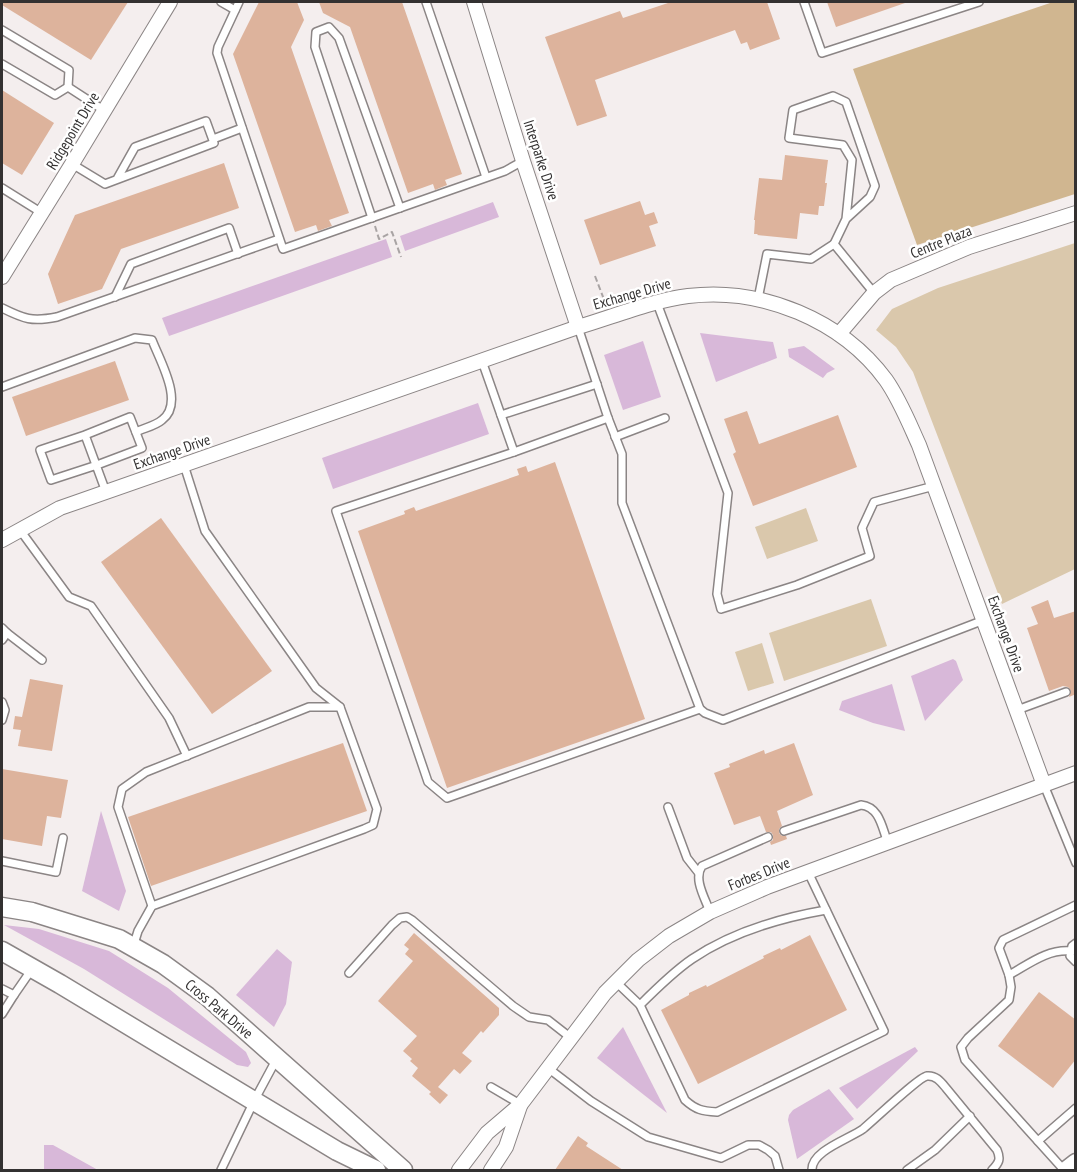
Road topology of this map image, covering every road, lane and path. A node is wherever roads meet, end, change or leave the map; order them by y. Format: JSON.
{"nodes":[{"id":1,"x":170,"y":2,"type":"edge"},
{"id":2,"x":221,"y":2,"type":"edge"},
{"id":3,"x":239,"y":2,"type":"edge"},
{"id":4,"x":426,"y":2,"type":"edge"},
{"id":5,"x":474,"y":2,"type":"edge"},
{"id":6,"x":804,"y":2,"type":"edge"},
{"id":7,"x":979,"y":2,"type":"edge"},
{"id":8,"x":235,"y":10,"type":"junction"},
{"id":9,"x":2,"y":30,"type":"edge"},
{"id":10,"x":2,"y":63,"type":"edge"},
{"id":11,"x":68,"y":87,"type":"junction"},
{"id":12,"x":105,"y":111,"type":"junction"},
{"id":13,"x":242,"y":128,"type":"junction"},
{"id":14,"x":213,"y":139,"type":"junction"},
{"id":15,"x":523,"y":161,"type":"junction"},
{"id":16,"x":72,"y":164,"type":"junction"},
{"id":17,"x":486,"y":177,"type":"junction"},
{"id":18,"x":117,"y":179,"type":"junction"},
{"id":19,"x":3,"y":191,"type":"edge"},
{"id":20,"x":400,"y":208,"type":"junction"},
{"id":21,"x":42,"y":213,"type":"junction"},
{"id":22,"x":1076,"y":213,"type":"edge"},
{"id":23,"x":372,"y":218,"type":"junction"},
{"id":24,"x":846,"y":219,"type":"junction"},
{"id":25,"x":279,"y":239,"type":"junction"},
{"id":26,"x":834,"y":244,"type":"junction"},
{"id":27,"x":238,"y":254,"type":"junction"},
{"id":28,"x":401,"y":257,"type":"dead end"},
{"id":29,"x":3,"y":272,"type":"edge"},
{"id":30,"x":595,"y":276,"type":"dead end"},
{"id":31,"x":874,"y":293,"type":"junction"},
{"id":32,"x":115,"y":297,"type":"junction"},
{"id":33,"x":758,"y":299,"type":"junction"},
{"id":34,"x":605,"y":302,"type":"dead end"},
{"id":35,"x":657,"y":303,"type":"junction"},
{"id":36,"x":2,"y":308,"type":"edge"},
{"id":37,"x":578,"y":327,"type":"junction"},
{"id":38,"x":839,"y":334,"type":"junction"},
{"id":39,"x":482,"y":361,"type":"junction"},
{"id":40,"x":597,"y":384,"type":"junction"},
{"id":41,"x":2,"y":387,"type":"edge"},
{"id":42,"x":501,"y":415,"type":"junction"},
{"id":43,"x":608,"y":418,"type":"junction"},
{"id":44,"x":665,"y":418,"type":"dead end"},
{"id":45,"x":136,"y":432,"type":"junction"},
{"id":46,"x":85,"y":435,"type":"junction"},
{"id":47,"x":615,"y":437,"type":"junction"},
{"id":48,"x":514,"y":452,"type":"junction"},
{"id":49,"x":97,"y":465,"type":"junction"},
{"id":50,"x":184,"y":465,"type":"junction"},
{"id":51,"x":934,"y":486,"type":"junction"},
{"id":52,"x":106,"y":492,"type":"junction"},
{"id":53,"x":20,"y":530,"type":"junction"},
{"id":54,"x":2,"y":540,"type":"edge"},
{"id":55,"x":984,"y":620,"type":"junction"},
{"id":56,"x":4,"y":631,"type":"edge"},
{"id":57,"x":2,"y":640,"type":"edge"},
{"id":58,"x":42,"y":660,"type":"dead end"},
{"id":59,"x":1066,"y":692,"type":"dead end"},
{"id":60,"x":2,"y":702,"type":"edge"},
{"id":61,"x":339,"y":707,"type":"junction"},
{"id":62,"x":700,"y":709,"type":"junction"},
{"id":63,"x":1017,"y":710,"type":"junction"},
{"id":64,"x":2,"y":720,"type":"edge"},
{"id":65,"x":187,"y":756,"type":"junction"},
{"id":66,"x":1076,"y":773,"type":"edge"},
{"id":67,"x":1044,"y":785,"type":"junction"},
{"id":68,"x":668,"y":807,"type":"dead end"},
{"id":69,"x":784,"y":831,"type":"dead end"},
{"id":70,"x":768,"y":837,"type":"dead end"},
{"id":71,"x":63,"y":838,"type":"dead end"},
{"id":72,"x":888,"y":843,"type":"junction"},
{"id":73,"x":2,"y":861,"type":"edge"},
{"id":74,"x":1076,"y":863,"type":"edge"},
{"id":75,"x":698,"y":872,"type":"junction"},
{"id":76,"x":808,"y":872,"type":"junction"},
{"id":77,"x":1076,"y":904,"type":"edge"},
{"id":78,"x":152,"y":906,"type":"junction"},
{"id":79,"x":2,"y":907,"type":"edge"},
{"id":80,"x":826,"y":910,"type":"junction"},
{"id":81,"x":710,"y":912,"type":"junction"},
{"id":82,"x":1076,"y":943,"type":"edge"},
{"id":83,"x":133,"y":947,"type":"junction"},
{"id":84,"x":2,"y":951,"type":"edge"},
{"id":85,"x":1071,"y":951,"type":"junction"},
{"id":86,"x":1076,"y":962,"type":"edge"},
{"id":87,"x":32,"y":969,"type":"junction"},
{"id":88,"x":350,"y":973,"type":"dead end"},
{"id":89,"x":1009,"y":975,"type":"junction"},
{"id":90,"x":616,"y":982,"type":"junction"},
{"id":91,"x":2,"y":989,"type":"edge"},
{"id":92,"x":14,"y":995,"type":"junction"},
{"id":93,"x":640,"y":1005,"type":"junction"},
{"id":94,"x":2,"y":1014,"type":"edge"},
{"id":95,"x":571,"y":1038,"type":"junction"},
{"id":96,"x":278,"y":1058,"type":"junction"},
{"id":97,"x":549,"y":1068,"type":"junction"},
{"id":98,"x":491,"y":1087,"type":"dead end"},
{"id":99,"x":254,"y":1101,"type":"junction"},
{"id":100,"x":521,"y":1104,"type":"junction"},
{"id":101,"x":1076,"y":1108,"type":"edge"},
{"id":102,"x":970,"y":1116,"type":"junction"},
{"id":103,"x":1038,"y":1141,"type":"junction"},
{"id":104,"x":337,"y":1151,"type":"junction"},
{"id":105,"x":1076,"y":1163,"type":"edge"},
{"id":106,"x":221,"y":1170,"type":"edge"},
{"id":107,"x":362,"y":1170,"type":"edge"},
{"id":108,"x":376,"y":1170,"type":"edge"},
{"id":109,"x":403,"y":1170,"type":"edge"},
{"id":110,"x":459,"y":1170,"type":"edge"},
{"id":111,"x":490,"y":1170,"type":"edge"},
{"id":112,"x":780,"y":1170,"type":"edge"},
{"id":113,"x":812,"y":1170,"type":"edge"},
{"id":114,"x":907,"y":1170,"type":"edge"},
{"id":115,"x":992,"y":1170,"type":"edge"},
{"id":116,"x":1065,"y":1170,"type":"edge"}],
"edges":[{"from":1,"to":12,"type":"street","name":"Ridgepoint Drive"},
{"from":2,"to":8,"type":"lane"},
{"from":3,"to":8,"type":"lane"},
{"from":4,"to":17,"type":"lane"},
{"from":5,"to":15,"type":"street","name":"Interparke Drive"},
{"from":6,"to":7,"type":"lane"},
{"from":8,"to":13,"type":"lane"},
{"from":9,"to":11,"type":"lane"},
{"from":10,"to":11,"type":"lane"},
{"from":11,"to":12,"type":"lane"},
{"from":12,"to":16,"type":"street","name":"Ridgepoint Drive"},
{"from":13,"to":14,"type":"lane"},
{"from":13,"to":25,"type":"lane"},
{"from":14,"to":18,"type":"lane"},
{"from":14,"to":18,"type":"lane"},
{"from":15,"to":17,"type":"lane"},
{"from":15,"to":37,"type":"street","name":"Interparke Drive"},
{"from":16,"to":18,"type":"lane"},
{"from":16,"to":21,"type":"street","name":"Ridgepoint Drive"},
{"from":17,"to":20,"type":"lane"},
{"from":19,"to":21,"type":"lane"},
{"from":20,"to":23,"type":"lane"},
{"from":20,"to":23,"type":"lane"},
{"from":21,"to":29,"type":"street","name":"Ridgepoint Drive"},
{"from":22,"to":31,"type":"street","name":"Centre Plaza"},
{"from":23,"to":25,"type":"lane"},
{"from":23,"to":28,"type":"path"},
{"from":24,"to":24,"type":"lane"},
{"from":24,"to":26,"type":"lane"},
{"from":25,"to":27,"type":"lane"},
{"from":26,"to":31,"type":"lane"},
{"from":26,"to":33,"type":"lane"},
{"from":27,"to":32,"type":"lane"},
{"from":27,"to":32,"type":"lane"},
{"from":30,"to":34,"type":"path"},
{"from":31,"to":38,"type":"street","name":"Centre Plaza"},
{"from":32,"to":36,"type":"lane"},
{"from":33,"to":35,"type":"street","name":"Exchange Drive"},
{"from":33,"to":38,"type":"street","name":"Exchange Drive"},
{"from":35,"to":37,"type":"street","name":"Exchange Drive"},
{"from":35,"to":51,"type":"lane"},
{"from":37,"to":39,"type":"street","name":"Exchange Drive"},
{"from":37,"to":40,"type":"lane"},
{"from":38,"to":51,"type":"street","name":"Exchange Drive"},
{"from":39,"to":42,"type":"lane"},
{"from":39,"to":50,"type":"street","name":"Exchange Drive"},
{"from":40,"to":42,"type":"lane"},
{"from":40,"to":43,"type":"lane"},
{"from":41,"to":45,"type":"lane"},
{"from":42,"to":48,"type":"lane"},
{"from":43,"to":47,"type":"lane"},
{"from":43,"to":48,"type":"lane"},
{"from":44,"to":47,"type":"lane"},
{"from":45,"to":46,"type":"lane"},
{"from":45,"to":49,"type":"lane"},
{"from":46,"to":49,"type":"lane"},
{"from":46,"to":49,"type":"lane"},
{"from":47,"to":62,"type":"lane"},
{"from":48,"to":62,"type":"lane"},
{"from":49,"to":52,"type":"lane"},
{"from":50,"to":52,"type":"street","name":"Exchange Drive"},
{"from":50,"to":61,"type":"lane"},
{"from":51,"to":55,"type":"street","name":"Exchange Drive"},
{"from":52,"to":53,"type":"street","name":"Exchange Drive"},
{"from":53,"to":54,"type":"street","name":"Exchange Drive"},
{"from":53,"to":65,"type":"lane"},
{"from":55,"to":62,"type":"lane"},
{"from":55,"to":63,"type":"street","name":"Exchange Drive"},
{"from":56,"to":57,"type":"lane"},
{"from":56,"to":58,"type":"lane"},
{"from":59,"to":63,"type":"lane"},
{"from":60,"to":64,"type":"lane"},
{"from":61,"to":65,"type":"lane"},
{"from":61,"to":78,"type":"lane"},
{"from":63,"to":67,"type":"street","name":"Exchange Drive"},
{"from":65,"to":78,"type":"lane"},
{"from":66,"to":67,"type":"street","name":"Forbes Drive"},
{"from":67,"to":72,"type":"street","name":"Forbes Drive"},
{"from":67,"to":74,"type":"lane"},
{"from":68,"to":75,"type":"lane"},
{"from":69,"to":72,"type":"lane"},
{"from":70,"to":75,"type":"lane"},
{"from":71,"to":73,"type":"lane"},
{"from":72,"to":76,"type":"street","name":"Forbes Drive"},
{"from":75,"to":81,"type":"lane"},
{"from":76,"to":80,"type":"lane"},
{"from":76,"to":81,"type":"street","name":"Forbes Drive"},
{"from":77,"to":89,"type":"lane"},
{"from":78,"to":83,"type":"lane"},
{"from":79,"to":83,"type":"street","name":"Cross Park Drive"},
{"from":80,"to":93,"type":"lane"},
{"from":80,"to":93,"type":"lane"},
{"from":81,"to":90,"type":"street","name":"Forbes Drive"},
{"from":82,"to":85,"type":"lane"},
{"from":83,"to":96,"type":"street","name":"Cross Park Drive"},
{"from":84,"to":87,"type":"street"},
{"from":85,"to":86,"type":"lane"},
{"from":85,"to":89,"type":"lane"},
{"from":87,"to":92,"type":"lane"},
{"from":87,"to":99,"type":"street"},
{"from":88,"to":95,"type":"lane"},
{"from":89,"to":103,"type":"lane"},
{"from":90,"to":93,"type":"lane"},
{"from":90,"to":95,"type":"street","name":"Forbes Drive"},
{"from":91,"to":92,"type":"lane"},
{"from":92,"to":94,"type":"lane"},
{"from":95,"to":97,"type":"street","name":"Forbes Drive"},
{"from":96,"to":99,"type":"lane"},
{"from":96,"to":109,"type":"street","name":"Cross Park Drive"},
{"from":97,"to":100,"type":"street","name":"Forbes Drive"},
{"from":97,"to":112,"type":"lane"},
{"from":98,"to":100,"type":"lane"},
{"from":99,"to":104,"type":"street"},
{"from":99,"to":106,"type":"lane"},
{"from":100,"to":110,"type":"street","name":"Forbes Drive"},
{"from":100,"to":111,"type":"street","name":"Forbes Drive"},
{"from":101,"to":103,"type":"lane"},
{"from":102,"to":113,"type":"lane"},
{"from":102,"to":114,"type":"lane"},
{"from":102,"to":115,"type":"lane"},
{"from":103,"to":116,"type":"lane"},
{"from":104,"to":107,"type":"lane"},
{"from":104,"to":108,"type":"street"},
{"from":105,"to":116,"type":"street"}]}
